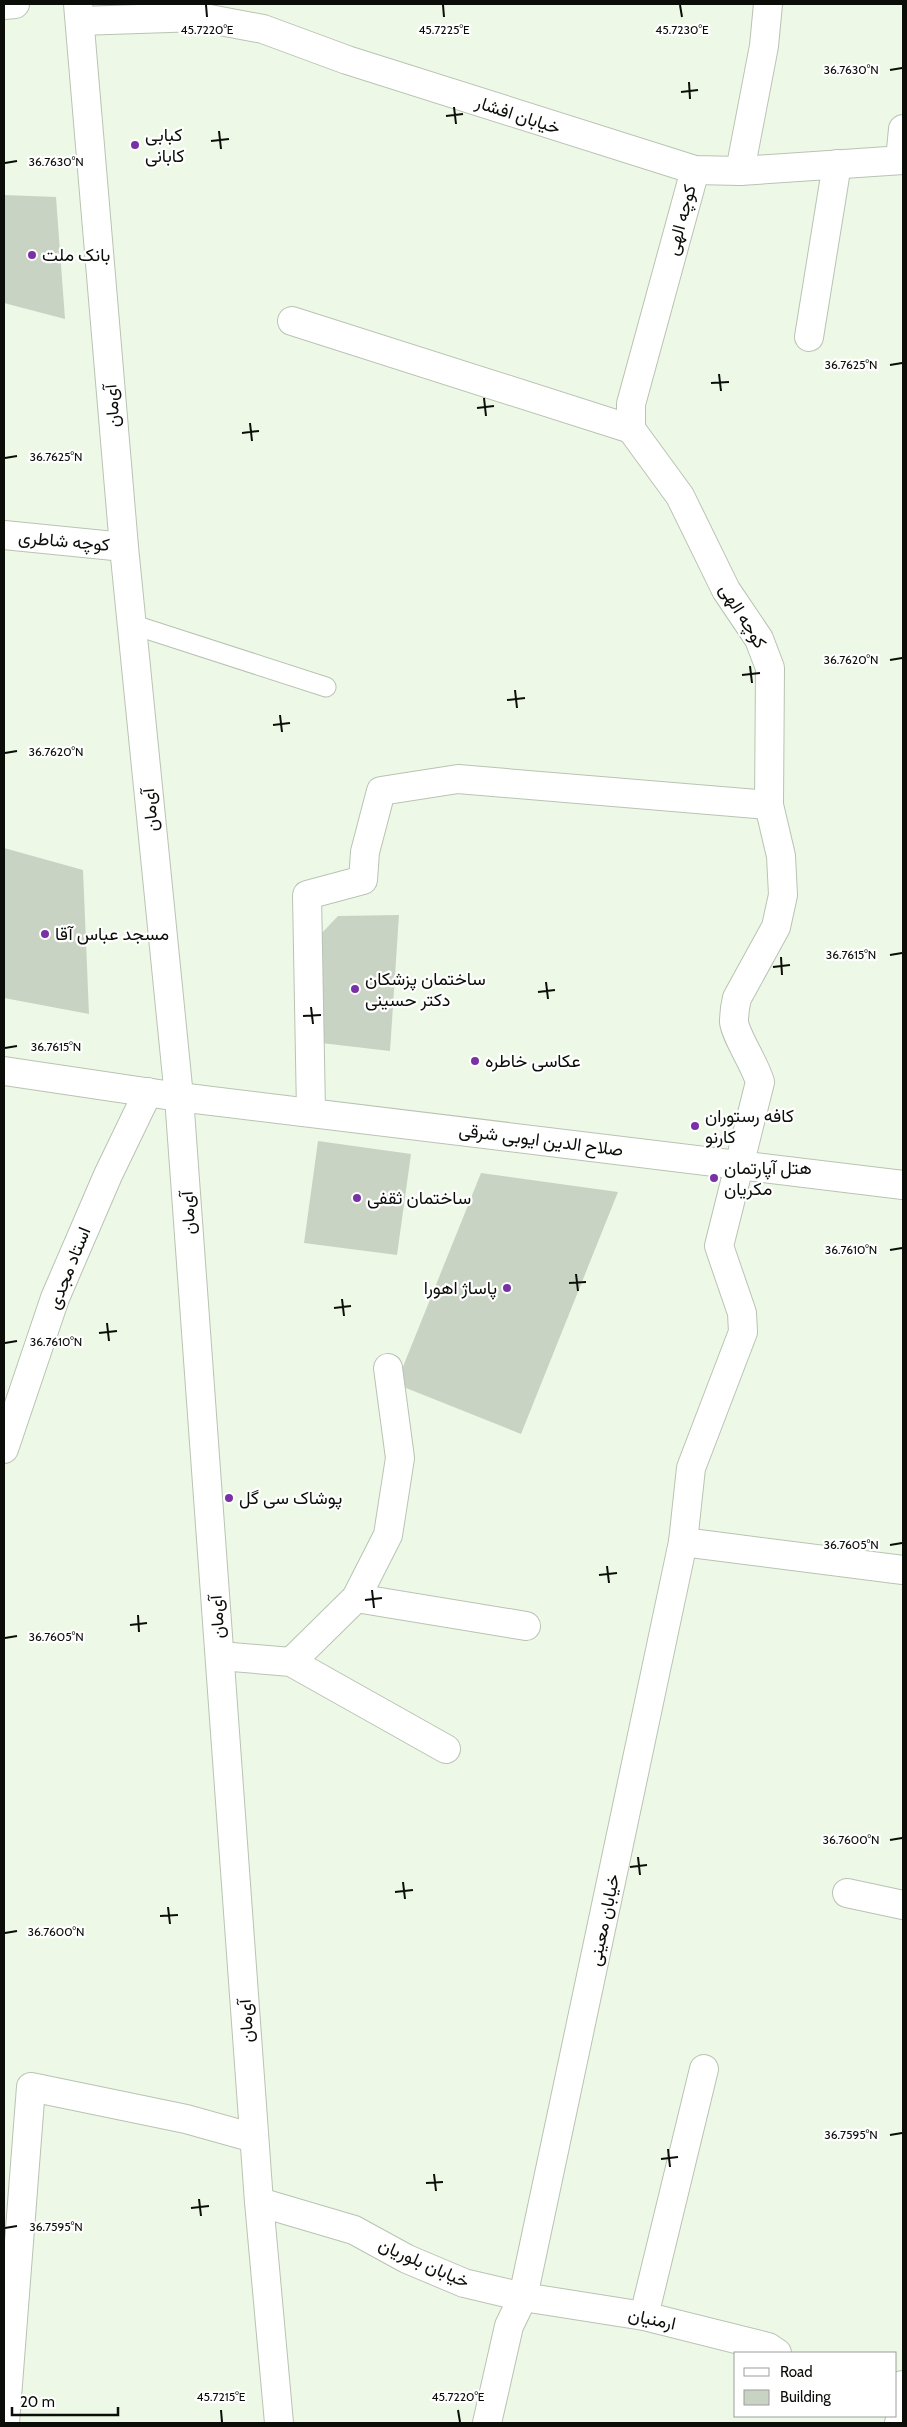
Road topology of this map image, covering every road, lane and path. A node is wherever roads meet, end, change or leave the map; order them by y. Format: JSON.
{"nodes":[{"id":1,"x":15,"y":4,"type":"edge"},
{"id":2,"x":768,"y":4,"type":"edge"},
{"id":3,"x":4,"y":5,"type":"edge"},
{"id":4,"x":79,"y":12,"type":"edge"},
{"id":5,"x":903,"y":129,"type":"edge"},
{"id":6,"x":902,"y":160,"type":"edge"},
{"id":7,"x":837,"y":164,"type":"junction"},
{"id":8,"x":694,"y":170,"type":"junction"},
{"id":9,"x":740,"y":171,"type":"junction"},
{"id":10,"x":292,"y":321,"type":"dead end"},
{"id":11,"x":809,"y":336,"type":"dead end"},
{"id":12,"x":631,"y":429,"type":"junction"},
{"id":13,"x":4,"y":535,"type":"edge"},
{"id":14,"x":124,"y":547,"type":"junction"},
{"id":15,"x":131,"y":624,"type":"junction"},
{"id":16,"x":326,"y":686,"type":"dead end"},
{"id":17,"x":769,"y":805,"type":"junction"},
{"id":18,"x":4,"y":1072,"type":"edge"},
{"id":19,"x":148,"y":1092,"type":"junction"},
{"id":20,"x":179,"y":1097,"type":"junction"},
{"id":21,"x":311,"y":1112,"type":"junction"},
{"id":22,"x":739,"y":1164,"type":"junction"},
{"id":23,"x":900,"y":1184,"type":"edge"},
{"id":24,"x":388,"y":1368,"type":"dead end"},
{"id":25,"x":4,"y":1449,"type":"edge"},
{"id":26,"x":684,"y":1542,"type":"junction"},
{"id":27,"x":903,"y":1570,"type":"edge"},
{"id":28,"x":356,"y":1598,"type":"junction"},
{"id":29,"x":526,"y":1626,"type":"dead end"},
{"id":30,"x":220,"y":1656,"type":"junction"},
{"id":31,"x":291,"y":1662,"type":"junction"},
{"id":32,"x":446,"y":1749,"type":"dead end"},
{"id":33,"x":847,"y":1893,"type":"dead end"},
{"id":34,"x":903,"y":1905,"type":"edge"},
{"id":35,"x":704,"y":2069,"type":"dead end"},
{"id":36,"x":254,"y":2138,"type":"junction"},
{"id":37,"x":259,"y":2202,"type":"junction"},
{"id":38,"x":523,"y":2297,"type":"junction"},
{"id":39,"x":644,"y":2316,"type":"junction"},
{"id":40,"x":776,"y":2352,"type":"edge"},
{"id":41,"x":903,"y":2412,"type":"edge"},
{"id":42,"x":5,"y":2423,"type":"edge"},
{"id":43,"x":279,"y":2423,"type":"edge"},
{"id":44,"x":487,"y":2423,"type":"edge"},
{"id":45,"x":899,"y":2423,"type":"edge"}],
"edges":[{"from":1,"to":3,"type":"street"},
{"from":2,"to":9,"type":"street"},
{"from":4,"to":8,"type":"street","name":"خیابان افشار"},
{"from":4,"to":14,"type":"street","name":"آی‌مان"},
{"from":5,"to":6,"type":"street"},
{"from":6,"to":7,"type":"street","name":"خیابان افشار"},
{"from":7,"to":9,"type":"street","name":"خیابان افشار"},
{"from":7,"to":11,"type":"street"},
{"from":8,"to":9,"type":"street","name":"خیابان افشار"},
{"from":8,"to":12,"type":"street","name":"کوچه الهی"},
{"from":10,"to":12,"type":"street"},
{"from":12,"to":17,"type":"street","name":"کوچه الهی"},
{"from":13,"to":14,"type":"street","name":"کوچه شاطری"},
{"from":14,"to":15,"type":"street","name":"آی‌مان"},
{"from":15,"to":16,"type":"lane"},
{"from":15,"to":20,"type":"street","name":"آی‌مان"},
{"from":17,"to":21,"type":"street"},
{"from":17,"to":22,"type":"street","name":"کوچه الهی"},
{"from":18,"to":19,"type":"street","name":"صلاح الدین ایوبی شرقی"},
{"from":19,"to":20,"type":"street","name":"صلاح الدین ایوبی شرقی"},
{"from":19,"to":25,"type":"street","name":"استاد مجدی"},
{"from":20,"to":21,"type":"street","name":"صلاح الدین ایوبی شرقی"},
{"from":20,"to":30,"type":"street","name":"آی‌مان"},
{"from":21,"to":22,"type":"street","name":"صلاح الدین ایوبی شرقی"},
{"from":22,"to":23,"type":"street","name":"صلاح الدین ایوبی شرقی"},
{"from":22,"to":26,"type":"street","name":"خیابان معینی"},
{"from":24,"to":28,"type":"street"},
{"from":26,"to":27,"type":"street"},
{"from":26,"to":38,"type":"street","name":"خیابان معینی"},
{"from":28,"to":29,"type":"street"},
{"from":28,"to":31,"type":"street"},
{"from":30,"to":31,"type":"street"},
{"from":30,"to":36,"type":"street","name":"آی‌مان"},
{"from":31,"to":32,"type":"street"},
{"from":33,"to":34,"type":"street"},
{"from":35,"to":39,"type":"street"},
{"from":36,"to":37,"type":"street","name":"آی‌مان"},
{"from":36,"to":42,"type":"street"},
{"from":37,"to":38,"type":"street","name":"خیابان بلوریان"},
{"from":37,"to":43,"type":"street","name":"آی‌مان"},
{"from":38,"to":39,"type":"street","name":"ارمنیان"},
{"from":38,"to":44,"type":"street"},
{"from":39,"to":40,"type":"street","name":"ارمنیان"},
{"from":41,"to":45,"type":"street"}]}
